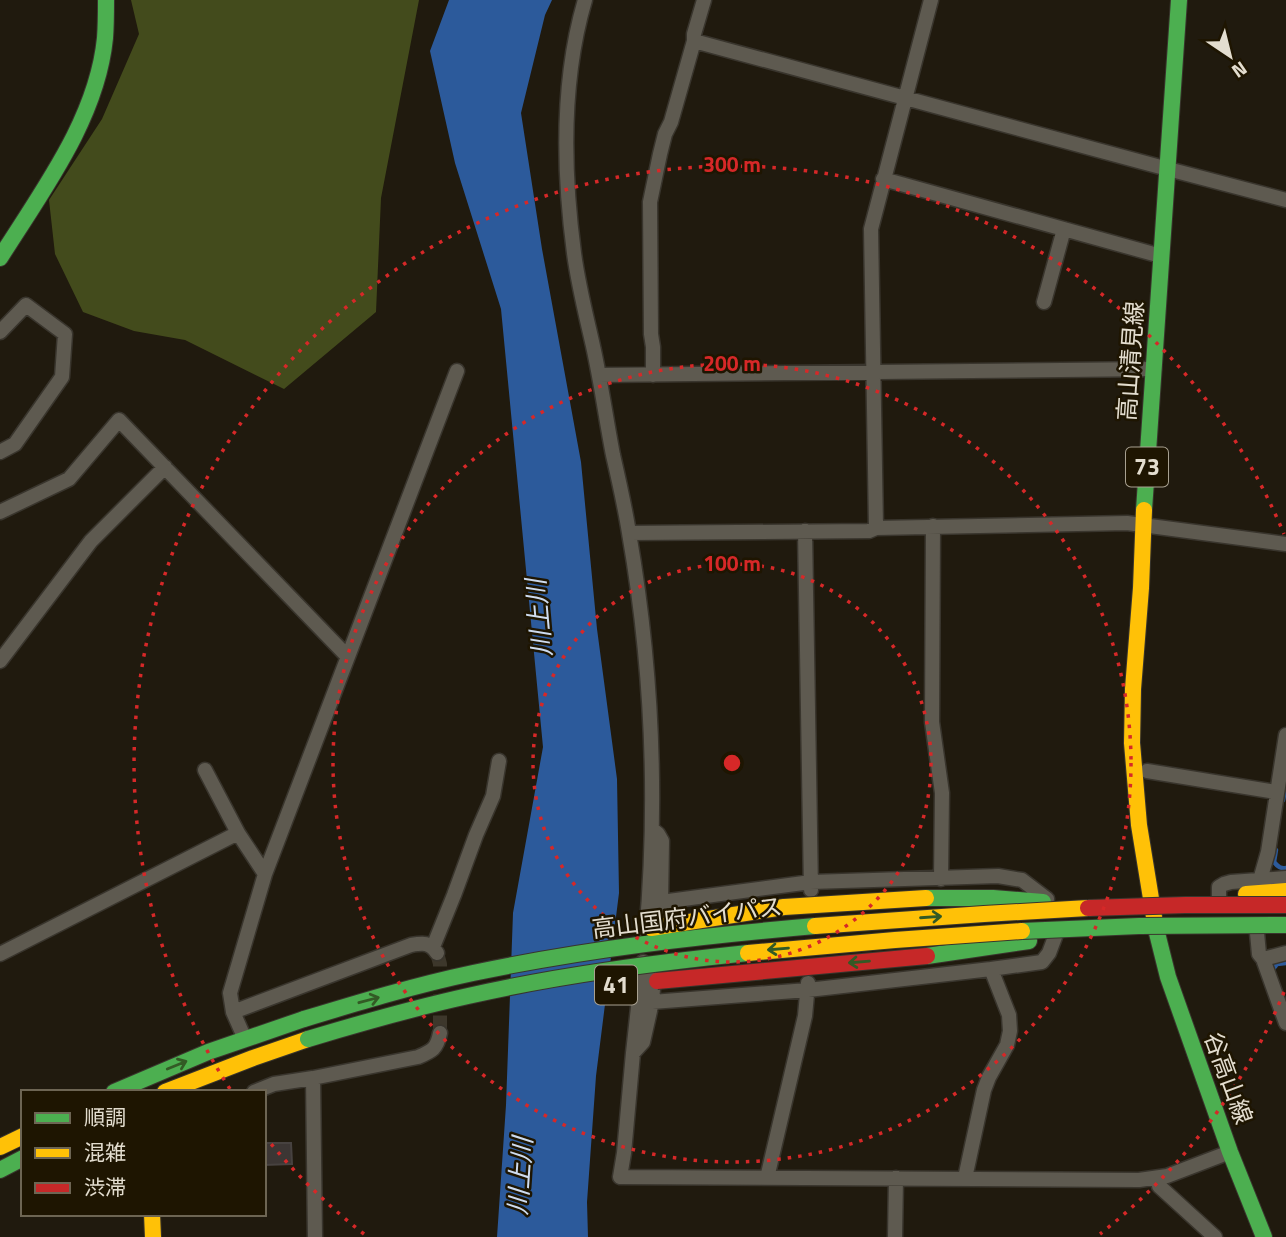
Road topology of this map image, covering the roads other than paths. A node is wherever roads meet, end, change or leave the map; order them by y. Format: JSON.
{"nodes":[{"id":1,"x":106,"y":0,"type":"edge"},
{"id":2,"x":585,"y":0,"type":"edge"},
{"id":3,"x":704,"y":0,"type":"edge"},
{"id":4,"x":930,"y":0,"type":"edge"},
{"id":5,"x":1179,"y":0,"type":"edge"},
{"id":6,"x":694,"y":41,"type":"junction"},
{"id":7,"x":904,"y":98,"type":"junction"},
{"id":8,"x":1168,"y":169,"type":"junction"},
{"id":9,"x":883,"y":179,"type":"junction"},
{"id":10,"x":1286,"y":200,"type":"edge"},
{"id":11,"x":1064,"y":229,"type":"junction"},
{"id":12,"x":1161,"y":256,"type":"junction"},
{"id":13,"x":0,"y":258,"type":"edge"},
{"id":14,"x":1044,"y":302,"type":"dead end"},
{"id":15,"x":0,"y":332,"type":"edge"},
{"id":16,"x":1154,"y":369,"type":"junction"},
{"id":17,"x":457,"y":371,"type":"dead end"},
{"id":18,"x":873,"y":373,"type":"junction"},
{"id":19,"x":653,"y":374,"type":"junction"},
{"id":20,"x":599,"y":375,"type":"junction"},
{"id":21,"x":0,"y":452,"type":"edge"},
{"id":22,"x":165,"y":467,"type":"junction"},
{"id":23,"x":0,"y":512,"type":"edge"},
{"id":24,"x":1143,"y":524,"type":"junction"},
{"id":25,"x":933,"y":526,"type":"junction"},
{"id":26,"x":876,"y":528,"type":"junction"},
{"id":27,"x":805,"y":531,"type":"junction"},
{"id":28,"x":629,"y":533,"type":"junction"},
{"id":29,"x":1286,"y":544,"type":"edge"},
{"id":30,"x":346,"y":656,"type":"junction"},
{"id":31,"x":0,"y":662,"type":"edge"},
{"id":32,"x":1286,"y":735,"type":"edge"},
{"id":33,"x":499,"y":761,"type":"dead end"},
{"id":34,"x":205,"y":770,"type":"dead end"},
{"id":35,"x":1147,"y":771,"type":"dead end"},
{"id":36,"x":1276,"y":792,"type":"junction"},
{"id":37,"x":652,"y":830,"type":"junction"},
{"id":38,"x":238,"y":833,"type":"junction"},
{"id":39,"x":265,"y":874,"type":"junction"},
{"id":40,"x":1286,"y":878,"type":"edge"},
{"id":41,"x":941,"y":879,"type":"junction"},
{"id":42,"x":1260,"y":880,"type":"junction"},
{"id":43,"x":811,"y":882,"type":"junction"},
{"id":44,"x":1286,"y":891,"type":"edge"},
{"id":45,"x":1219,"y":896,"type":"junction"},
{"id":46,"x":1151,"y":900,"type":"junction"},
{"id":47,"x":660,"y":902,"type":"junction"},
{"id":48,"x":1050,"y":902,"type":"junction"},
{"id":49,"x":1286,"y":905,"type":"edge"},
{"id":50,"x":1286,"y":925,"type":"edge"},
{"id":51,"x":1157,"y":933,"type":"junction"},
{"id":52,"x":1257,"y":933,"type":"junction"},
{"id":53,"x":1286,"y":935,"type":"edge"},
{"id":54,"x":1055,"y":937,"type":"junction"},
{"id":55,"x":1286,"y":953,"type":"edge"},
{"id":56,"x":0,"y":954,"type":"edge"},
{"id":57,"x":1263,"y":958,"type":"junction"},
{"id":58,"x":991,"y":969,"type":"junction"},
{"id":59,"x":473,"y":974,"type":"junction"},
{"id":60,"x":808,"y":990,"type":"junction"},
{"id":61,"x":652,"y":1002,"type":"junction"},
{"id":62,"x":233,"y":1012,"type":"junction"},
{"id":63,"x":1286,"y":1023,"type":"edge"},
{"id":64,"x":440,"y":1033,"type":"tunnel mouth"},
{"id":65,"x":245,"y":1038,"type":"junction"},
{"id":66,"x":308,"y":1039,"type":"junction"},
{"id":67,"x":633,"y":1053,"type":"junction"},
{"id":68,"x":313,"y":1078,"type":"junction"},
{"id":69,"x":119,"y":1090,"type":"edge"},
{"id":70,"x":170,"y":1090,"type":"edge"},
{"id":71,"x":259,"y":1090,"type":"edge"},
{"id":72,"x":21,"y":1137,"type":"edge"},
{"id":73,"x":0,"y":1147,"type":"edge"},
{"id":74,"x":1230,"y":1152,"type":"junction"},
{"id":75,"x":21,"y":1159,"type":"edge"},
{"id":76,"x":0,"y":1170,"type":"edge"},
{"id":77,"x":767,"y":1178,"type":"junction"},
{"id":78,"x":896,"y":1178,"type":"junction"},
{"id":79,"x":965,"y":1178,"type":"junction"},
{"id":80,"x":1160,"y":1186,"type":"dead end"},
{"id":81,"x":152,"y":1216,"type":"edge"},
{"id":82,"x":153,"y":1237,"type":"edge"},
{"id":83,"x":314,"y":1237,"type":"edge"},
{"id":84,"x":895,"y":1237,"type":"edge"},
{"id":85,"x":1216,"y":1237,"type":"edge"},
{"id":86,"x":1264,"y":1237,"type":"edge"}],
"edges":[{"from":1,"to":13,"type":"main road"},
{"from":2,"to":20,"type":"street"},
{"from":3,"to":6,"type":"street"},
{"from":4,"to":7,"type":"street"},
{"from":5,"to":8,"type":"main road","name":"高山清見線","number":"73"},
{"from":6,"to":7,"type":"street"},
{"from":6,"to":19,"type":"street"},
{"from":7,"to":8,"type":"street"},
{"from":7,"to":9,"type":"street"},
{"from":8,"to":10,"type":"street"},
{"from":8,"to":12,"type":"main road","name":"高山清見線","number":"73"},
{"from":9,"to":11,"type":"street"},
{"from":9,"to":18,"type":"street"},
{"from":11,"to":12,"type":"street"},
{"from":11,"to":14,"type":"street"},
{"from":12,"to":16,"type":"main road","name":"高山清見線","number":"73"},
{"from":15,"to":21,"type":"street"},
{"from":16,"to":18,"type":"street"},
{"from":16,"to":24,"type":"main road","name":"高山清見線","number":"73"},
{"from":17,"to":30,"type":"street"},
{"from":18,"to":19,"type":"street"},
{"from":18,"to":26,"type":"street"},
{"from":19,"to":20,"type":"street"},
{"from":20,"to":28,"type":"street"},
{"from":22,"to":23,"type":"street"},
{"from":22,"to":30,"type":"street"},
{"from":22,"to":31,"type":"street"},
{"from":24,"to":25,"type":"street"},
{"from":24,"to":29,"type":"street"},
{"from":24,"to":46,"type":"main road","name":"高山清見線","number":"73"},
{"from":25,"to":26,"type":"street"},
{"from":25,"to":41,"type":"street"},
{"from":26,"to":27,"type":"street"},
{"from":27,"to":28,"type":"street"},
{"from":27,"to":43,"type":"street"},
{"from":28,"to":37,"type":"street"},
{"from":30,"to":39,"type":"street"},
{"from":32,"to":36,"type":"street"},
{"from":33,"to":62,"type":"street"},
{"from":34,"to":38,"type":"street"},
{"from":35,"to":36,"type":"street"},
{"from":36,"to":42,"type":"street"},
{"from":37,"to":47,"type":"street"},
{"from":37,"to":67,"type":"street"},
{"from":38,"to":39,"type":"street"},
{"from":38,"to":56,"type":"street"},
{"from":39,"to":62,"type":"street"},
{"from":40,"to":42,"type":"street"},
{"from":41,"to":43,"type":"street"},
{"from":41,"to":48,"type":"street"},
{"from":42,"to":45,"type":"street"},
{"from":43,"to":47,"type":"street"},
{"from":43,"to":60,"type":"street"},
{"from":44,"to":45,"type":"main road","number":"41"},
{"from":45,"to":46,"type":"main road","number":"41"},
{"from":46,"to":48,"type":"main road","number":"41"},
{"from":46,"to":51,"type":"main road","name":"高山清見線","number":"73"},
{"from":47,"to":61,"type":"street"},
{"from":48,"to":59,"type":"main road","number":"41","bridge":true},
{"from":59,"to":49,"type":"main road","name":"高山国府バイパス","number":"41","one_way":true,"bridge":true},
{"from":50,"to":66,"type":"main road","name":"高山国府バイパス","number":"41","one_way":true,"bridge":true},
{"from":51,"to":52,"type":"main road","number":"41"},
{"from":51,"to":54,"type":"main road","number":"41"},
{"from":51,"to":74,"type":"main road","name":"谷高山線"},
{"from":52,"to":53,"type":"main road","number":"41"},
{"from":52,"to":57,"type":"street"},
{"from":54,"to":58,"type":"street"},
{"from":54,"to":66,"type":"main road","number":"41","one_way":true,"bridge":true},
{"from":55,"to":57,"type":"street"},
{"from":57,"to":63,"type":"street"},
{"from":58,"to":60,"type":"street"},
{"from":58,"to":79,"type":"street"},
{"from":65,"to":59,"type":"main road","name":"高山国府バイパス","number":"41","one_way":true,"bridge":true},
{"from":60,"to":61,"type":"street"},
{"from":60,"to":77,"type":"street"},
{"from":61,"to":67,"type":"street"},
{"from":62,"to":65,"type":"street"},
{"from":64,"to":68,"type":"street"},
{"from":69,"to":65,"type":"main road","name":"高山国府バイパス","number":"41","one_way":true},
{"from":66,"to":70,"type":"main road","name":"高山国府バイパス","number":"41"},
{"from":67,"to":77,"type":"street"},
{"from":68,"to":71,"type":"street"},
{"from":68,"to":83,"type":"street"},
{"from":72,"to":73,"type":"main road"},
{"from":74,"to":79,"type":"street"},
{"from":74,"to":86,"type":"main road","name":"谷高山線"},
{"from":75,"to":76,"type":"main road"},
{"from":77,"to":78,"type":"street"},
{"from":78,"to":79,"type":"street"},
{"from":78,"to":84,"type":"street"},
{"from":80,"to":85,"type":"street"},
{"from":81,"to":82,"type":"main road"}]}
